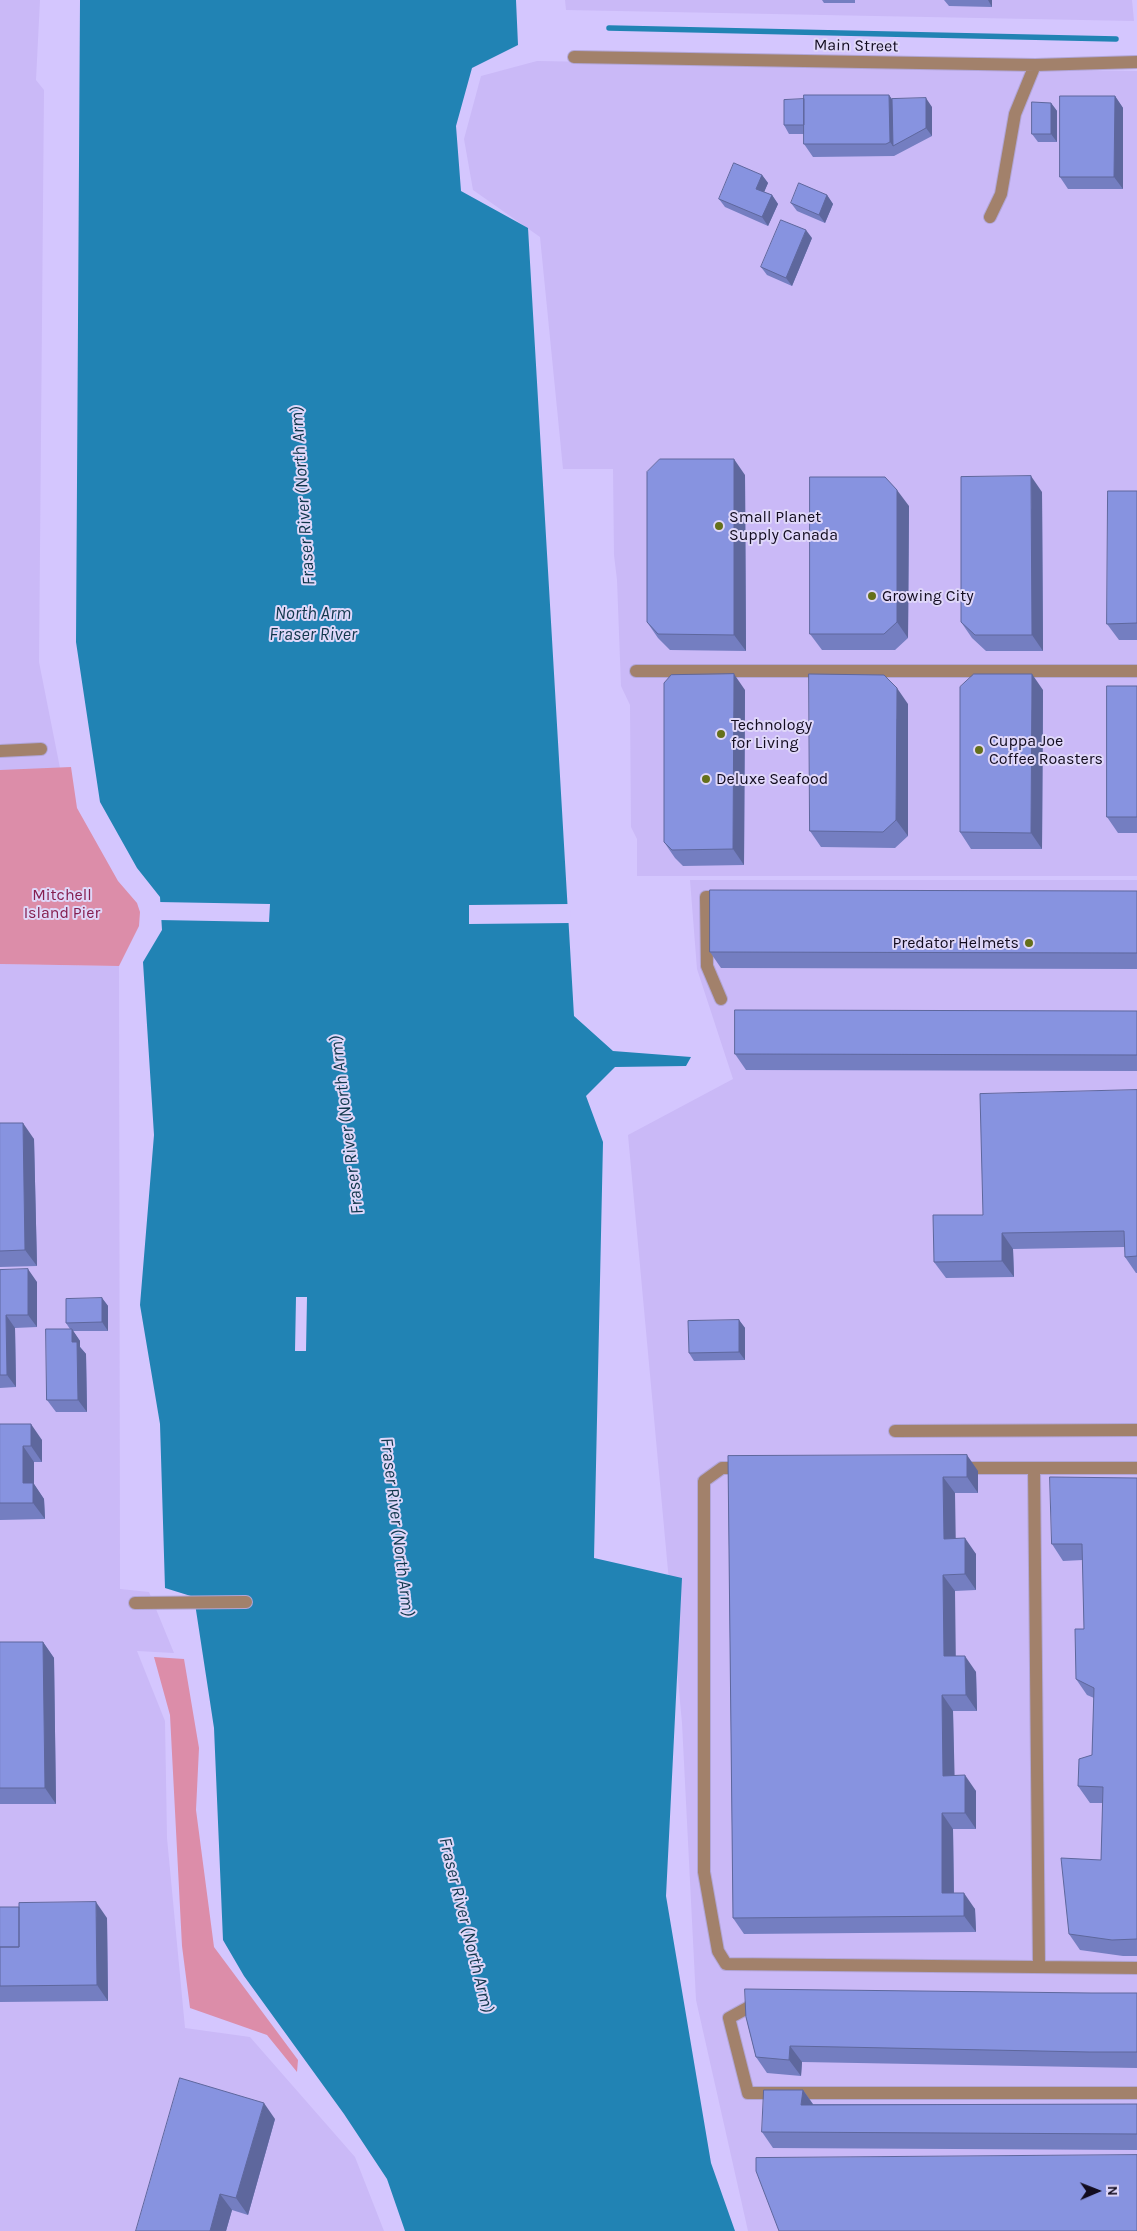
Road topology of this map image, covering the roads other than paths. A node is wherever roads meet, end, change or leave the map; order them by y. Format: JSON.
{"nodes":[{"id":1,"x":574,"y":58,"type":"dead end"},
{"id":2,"x":1137,"y":62,"type":"edge"},
{"id":3,"x":1035,"y":64,"type":"junction"},
{"id":4,"x":990,"y":217,"type":"dead end"},
{"id":5,"x":636,"y":671,"type":"dead end"},
{"id":6,"x":1137,"y":672,"type":"edge"},
{"id":7,"x":41,"y":750,"type":"dead end"},
{"id":8,"x":0,"y":751,"type":"edge"},
{"id":9,"x":736,"y":897,"type":"edge"},
{"id":10,"x":721,"y":999,"type":"dead end"},
{"id":11,"x":1137,"y":1430,"type":"edge"},
{"id":12,"x":895,"y":1431,"type":"dead end"},
{"id":13,"x":761,"y":1468,"type":"edge"},
{"id":14,"x":946,"y":1468,"type":"edge"},
{"id":15,"x":1034,"y":1468,"type":"junction"},
{"id":16,"x":1137,"y":1468,"type":"edge"},
{"id":17,"x":246,"y":1602,"type":"dead end"},
{"id":18,"x":135,"y":1603,"type":"dead end"},
{"id":19,"x":1039,"y":1967,"type":"junction"},
{"id":20,"x":1137,"y":1968,"type":"edge"},
{"id":21,"x":766,"y":2000,"type":"edge"},
{"id":22,"x":1137,"y":2093,"type":"edge"}],
"edges":[{"from":1,"to":3,"type":"street","name":"Main Street"},
{"from":2,"to":3,"type":"street","name":"Main Street"},
{"from":3,"to":4,"type":"street"},
{"from":5,"to":6,"type":"street"},
{"from":7,"to":8,"type":"street"},
{"from":9,"to":10,"type":"street"},
{"from":11,"to":12,"type":"street"},
{"from":13,"to":19,"type":"street"},
{"from":14,"to":15,"type":"street"},
{"from":15,"to":16,"type":"street"},
{"from":15,"to":19,"type":"street"},
{"from":17,"to":18,"type":"street"},
{"from":19,"to":20,"type":"street"},
{"from":21,"to":22,"type":"street"}]}
